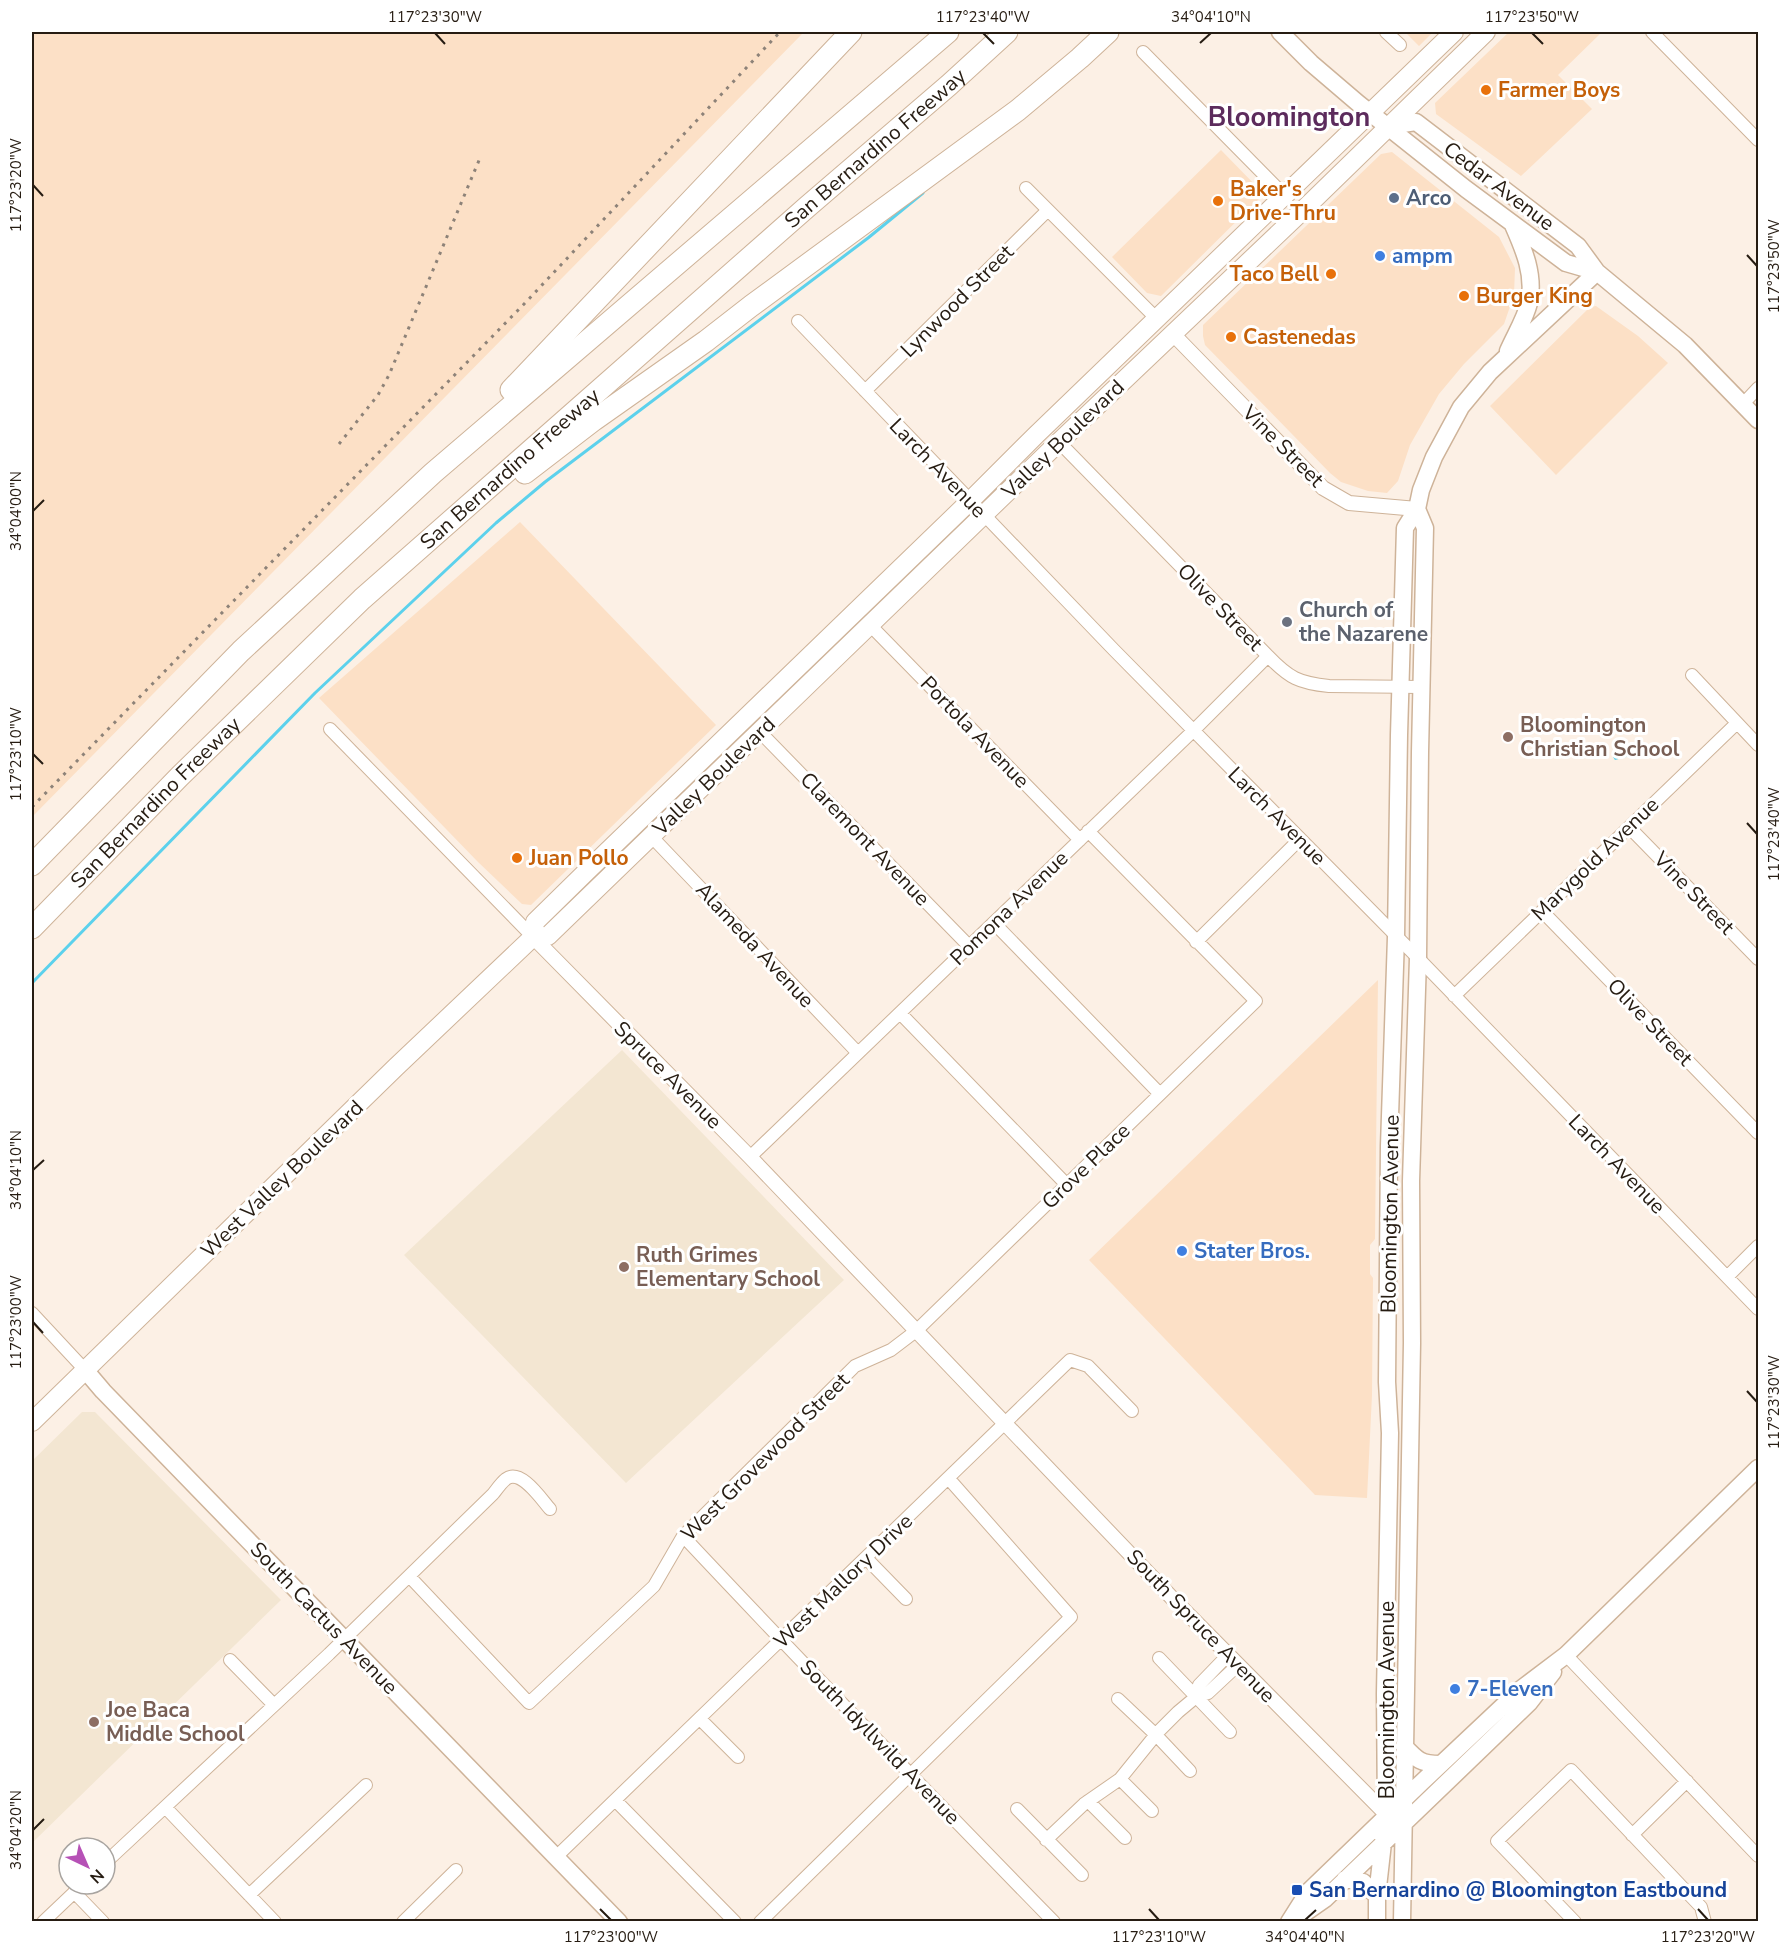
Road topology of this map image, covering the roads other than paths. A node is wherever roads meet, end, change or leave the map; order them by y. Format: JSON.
{"nodes":[{"id":1,"x":851,"y":32,"type":"edge"},
{"id":2,"x":948,"y":32,"type":"edge"},
{"id":3,"x":1007,"y":32,"type":"edge"},
{"id":4,"x":1108,"y":32,"type":"edge"},
{"id":5,"x":1280,"y":32,"type":"edge"},
{"id":6,"x":1386,"y":32,"type":"edge"},
{"id":7,"x":1455,"y":32,"type":"edge"},
{"id":8,"x":1486,"y":32,"type":"edge"},
{"id":9,"x":1652,"y":32,"type":"edge"},
{"id":10,"x":1400,"y":45,"type":"dead end"},
{"id":11,"x":1143,"y":52,"type":"dead end"},
{"id":12,"x":1371,"y":113,"type":"junction"},
{"id":13,"x":1389,"y":126,"type":"junction"},
{"id":14,"x":1758,"y":140,"type":"edge"},
{"id":15,"x":1026,"y":188,"type":"dead end"},
{"id":16,"x":1285,"y":196,"type":"junction"},
{"id":17,"x":1048,"y":210,"type":"junction"},
{"id":18,"x":1511,"y":222,"type":"junction"},
{"id":19,"x":1597,"y":272,"type":"junction"},
{"id":20,"x":1157,"y":319,"type":"junction"},
{"id":21,"x":798,"y":321,"type":"dead end"},
{"id":22,"x":1173,"y":334,"type":"junction"},
{"id":23,"x":1506,"y":357,"type":"junction"},
{"id":24,"x":1758,"y":388,"type":"edge"},
{"id":25,"x":865,"y":391,"type":"junction"},
{"id":26,"x":1743,"y":404,"type":"junction"},
{"id":27,"x":1758,"y":420,"type":"edge"},
{"id":28,"x":1059,"y":442,"type":"junction"},
{"id":29,"x":434,"y":473,"type":"junction"},
{"id":30,"x":970,"y":501,"type":"junction"},
{"id":31,"x":1417,"y":509,"type":"junction"},
{"id":32,"x":983,"y":515,"type":"junction"},
{"id":33,"x":371,"y":592,"type":"junction"},
{"id":34,"x":870,"y":625,"type":"junction"},
{"id":35,"x":1268,"y":656,"type":"junction"},
{"id":36,"x":1692,"y":675,"type":"dead end"},
{"id":37,"x":1401,"y":686,"type":"junction"},
{"id":38,"x":1421,"y":687,"type":"junction"},
{"id":39,"x":1737,"y":723,"type":"junction"},
{"id":40,"x":330,"y":729,"type":"dead end"},
{"id":41,"x":1193,"y":731,"type":"junction"},
{"id":42,"x":760,"y":732,"type":"junction"},
{"id":43,"x":1758,"y":745,"type":"edge"},
{"id":44,"x":1629,"y":827,"type":"junction"},
{"id":45,"x":651,"y":836,"type":"junction"},
{"id":46,"x":1084,"y":836,"type":"junction"},
{"id":47,"x":1300,"y":839,"type":"junction"},
{"id":48,"x":32,"y":865,"type":"edge"},
{"id":49,"x":1542,"y":911,"type":"junction"},
{"id":50,"x":994,"y":922,"type":"junction"},
{"id":51,"x":32,"y":928,"type":"edge"},
{"id":52,"x":533,"y":937,"type":"junction"},
{"id":53,"x":1396,"y":937,"type":"junction"},
{"id":54,"x":1196,"y":942,"type":"junction"},
{"id":55,"x":969,"y":946,"type":"junction"},
{"id":56,"x":1418,"y":958,"type":"junction"},
{"id":57,"x":1758,"y":959,"type":"edge"},
{"id":58,"x":1454,"y":996,"type":"junction"},
{"id":59,"x":1256,"y":1001,"type":"joint"},
{"id":60,"x":900,"y":1013,"type":"junction"},
{"id":61,"x":858,"y":1053,"type":"junction"},
{"id":62,"x":1160,"y":1094,"type":"junction"},
{"id":63,"x":1758,"y":1133,"type":"edge"},
{"id":64,"x":750,"y":1158,"type":"junction"},
{"id":65,"x":1067,"y":1185,"type":"junction"},
{"id":66,"x":1758,"y":1246,"type":"edge"},
{"id":67,"x":1389,"y":1256,"type":"junction"},
{"id":68,"x":1413,"y":1257,"type":"junction"},
{"id":69,"x":1727,"y":1277,"type":"junction"},
{"id":70,"x":1758,"y":1309,"type":"edge"},
{"id":71,"x":32,"y":1313,"type":"edge"},
{"id":72,"x":916,"y":1331,"type":"junction"},
{"id":73,"x":86,"y":1371,"type":"junction"},
{"id":74,"x":1131,"y":1411,"type":"dead end"},
{"id":75,"x":32,"y":1422,"type":"edge"},
{"id":76,"x":1004,"y":1423,"type":"junction"},
{"id":77,"x":1390,"y":1433,"type":"junction"},
{"id":78,"x":1758,"y":1468,"type":"edge"},
{"id":79,"x":949,"y":1479,"type":"junction"},
{"id":80,"x":1409,"y":1505,"type":"junction"},
{"id":81,"x":550,"y":1509,"type":"dead end"},
{"id":82,"x":683,"y":1536,"type":"junction"},
{"id":83,"x":866,"y":1558,"type":"junction"},
{"id":84,"x":409,"y":1576,"type":"junction"},
{"id":85,"x":906,"y":1599,"type":"dead end"},
{"id":86,"x":345,"y":1639,"type":"junction"},
{"id":87,"x":780,"y":1640,"type":"junction"},
{"id":88,"x":1566,"y":1655,"type":"junction"},
{"id":89,"x":1159,"y":1658,"type":"dead end"},
{"id":90,"x":230,"y":1660,"type":"dead end"},
{"id":91,"x":1233,"y":1660,"type":"junction"},
{"id":92,"x":1196,"y":1697,"type":"junction"},
{"id":93,"x":1118,"y":1699,"type":"dead end"},
{"id":94,"x":274,"y":1705,"type":"junction"},
{"id":95,"x":700,"y":1719,"type":"junction"},
{"id":96,"x":1230,"y":1732,"type":"dead end"},
{"id":97,"x":1156,"y":1735,"type":"junction"},
{"id":98,"x":1404,"y":1746,"type":"junction"},
{"id":99,"x":738,"y":1756,"type":"dead end"},
{"id":100,"x":1440,"y":1764,"type":"junction"},
{"id":101,"x":1190,"y":1771,"type":"dead end"},
{"id":102,"x":909,"y":1774,"type":"junction"},
{"id":103,"x":1120,"y":1779,"type":"junction"},
{"id":104,"x":1687,"y":1781,"type":"junction"},
{"id":105,"x":366,"y":1785,"type":"dead end"},
{"id":106,"x":1404,"y":1799,"type":"junction"},
{"id":107,"x":616,"y":1801,"type":"junction"},
{"id":108,"x":1088,"y":1801,"type":"junction"},
{"id":109,"x":165,"y":1807,"type":"junction"},
{"id":110,"x":1017,"y":1809,"type":"dead end"},
{"id":111,"x":1152,"y":1811,"type":"dead end"},
{"id":112,"x":1386,"y":1816,"type":"junction"},
{"id":113,"x":1402,"y":1824,"type":"junction"},
{"id":114,"x":1632,"y":1834,"type":"junction"},
{"id":115,"x":1125,"y":1838,"type":"dead end"},
{"id":116,"x":1046,"y":1839,"type":"junction"},
{"id":117,"x":1382,"y":1844,"type":"junction"},
{"id":118,"x":117,"y":1852,"type":"edge"},
{"id":119,"x":1758,"y":1856,"type":"edge"},
{"id":120,"x":556,"y":1857,"type":"junction"},
{"id":121,"x":456,"y":1870,"type":"dead end"},
{"id":122,"x":1082,"y":1875,"type":"dead end"},
{"id":123,"x":1345,"y":1879,"type":"junction"},
{"id":124,"x":70,"y":1896,"type":"edge"},
{"id":125,"x":84,"y":1896,"type":"edge"},
{"id":126,"x":249,"y":1896,"type":"junction"},
{"id":127,"x":1377,"y":1896,"type":"junction"},
{"id":128,"x":43,"y":1922,"type":"edge"},
{"id":129,"x":103,"y":1922,"type":"edge"},
{"id":130,"x":275,"y":1922,"type":"edge"},
{"id":131,"x":403,"y":1922,"type":"edge"},
{"id":132,"x":619,"y":1922,"type":"edge"},
{"id":133,"x":735,"y":1922,"type":"edge"},
{"id":134,"x":760,"y":1922,"type":"edge"},
{"id":135,"x":1054,"y":1922,"type":"edge"},
{"id":136,"x":1291,"y":1922,"type":"edge"},
{"id":137,"x":1377,"y":1922,"type":"edge"},
{"id":138,"x":1401,"y":1922,"type":"edge"},
{"id":139,"x":1575,"y":1922,"type":"edge"},
{"id":140,"x":1705,"y":1922,"type":"edge"}],
"edges":[{"from":1,"to":29,"type":"highway"},
{"from":2,"to":29,"type":"highway","name":"San Bernardino Freeway"},
{"from":3,"to":33,"type":"highway","name":"San Bernardino Freeway"},
{"from":4,"to":33,"type":"highway"},
{"from":5,"to":12,"type":"main road","name":"Cedar Avenue"},
{"from":6,"to":10,"type":"street"},
{"from":7,"to":12,"type":"main road","name":"Valley Boulevard"},
{"from":8,"to":13,"type":"main road","name":"Valley Boulevard"},
{"from":9,"to":14,"type":"street"},
{"from":11,"to":16,"type":"street"},
{"from":12,"to":13,"type":"main road","name":"Cedar Avenue"},
{"from":12,"to":16,"type":"main road","name":"Valley Boulevard"},
{"from":13,"to":18,"type":"main road","name":"Cedar Avenue"},
{"from":13,"to":19,"type":"main road","name":"Cedar Avenue"},
{"from":13,"to":22,"type":"main road","name":"Valley Boulevard"},
{"from":15,"to":17,"type":"street"},
{"from":16,"to":20,"type":"main road","name":"Valley Boulevard"},
{"from":17,"to":20,"type":"street"},
{"from":17,"to":25,"type":"street","name":"Lynwood Street"},
{"from":18,"to":19,"type":"main road","name":"Cedar Avenue"},
{"from":18,"to":23,"type":"main road"},
{"from":19,"to":23,"type":"main road","name":"Bloomington Avenue"},
{"from":19,"to":26,"type":"main road","name":"Cedar Avenue"},
{"from":20,"to":30,"type":"main road","name":"Valley Boulevard"},
{"from":21,"to":25,"type":"street","name":"Larch Avenue"},
{"from":22,"to":28,"type":"main road","name":"Valley Boulevard"},
{"from":22,"to":31,"type":"street","name":"Vine Street"},
{"from":23,"to":31,"type":"main road","name":"Bloomington Avenue"},
{"from":24,"to":26,"type":"street"},
{"from":25,"to":30,"type":"street","name":"Larch Avenue"},
{"from":26,"to":27,"type":"main road","name":"Cedar Avenue"},
{"from":28,"to":32,"type":"main road","name":"Valley Boulevard"},
{"from":28,"to":35,"type":"street","name":"Olive Street"},
{"from":29,"to":48,"type":"highway","name":"San Bernardino Freeway"},
{"from":30,"to":32,"type":"street","name":"Larch Avenue"},
{"from":30,"to":52,"type":"main road","name":"Valley Boulevard"},
{"from":31,"to":37,"type":"main road","name":"Bloomington Avenue"},
{"from":31,"to":38,"type":"main road","name":"Bloomington Avenue"},
{"from":32,"to":34,"type":"main road","name":"Valley Boulevard"},
{"from":32,"to":41,"type":"street","name":"Larch Avenue"},
{"from":33,"to":51,"type":"highway","name":"San Bernardino Freeway"},
{"from":34,"to":42,"type":"main road","name":"Valley Boulevard"},
{"from":34,"to":46,"type":"street","name":"Portola Avenue"},
{"from":35,"to":37,"type":"street","name":"Olive Street"},
{"from":35,"to":41,"type":"street","name":"Pomona Avenue"},
{"from":36,"to":39,"type":"street"},
{"from":37,"to":38,"type":"street","name":"Olive Street"},
{"from":37,"to":53,"type":"main road","name":"Bloomington Avenue"},
{"from":38,"to":56,"type":"main road","name":"Bloomington Avenue"},
{"from":39,"to":43,"type":"street"},
{"from":39,"to":44,"type":"street","name":"Marygold Avenue"},
{"from":40,"to":52,"type":"street","name":"Spruce Avenue"},
{"from":41,"to":46,"type":"street","name":"Pomona Avenue"},
{"from":41,"to":47,"type":"street","name":"Larch Avenue"},
{"from":42,"to":45,"type":"main road","name":"Valley Boulevard"},
{"from":42,"to":55,"type":"street","name":"Claremont Avenue"},
{"from":44,"to":49,"type":"street","name":"Marygold Avenue"},
{"from":44,"to":57,"type":"street","name":"Vine Street"},
{"from":45,"to":52,"type":"main road","name":"Valley Boulevard"},
{"from":45,"to":61,"type":"street","name":"Alameda Avenue"},
{"from":46,"to":50,"type":"street","name":"Pomona Avenue"},
{"from":46,"to":54,"type":"street","name":"Portola Avenue"},
{"from":47,"to":53,"type":"street","name":"Larch Avenue"},
{"from":47,"to":54,"type":"street"},
{"from":49,"to":58,"type":"street","name":"Marygold Avenue"},
{"from":49,"to":63,"type":"street","name":"Olive Street"},
{"from":50,"to":55,"type":"street","name":"Pomona Avenue"},
{"from":50,"to":62,"type":"street"},
{"from":52,"to":64,"type":"street","name":"Spruce Avenue"},
{"from":52,"to":73,"type":"main road","name":"West Valley Boulevard"},
{"from":53,"to":56,"type":"street","name":"Larch Avenue"},
{"from":53,"to":67,"type":"main road","name":"Bloomington Avenue"},
{"from":54,"to":59,"type":"street","name":"Portola Avenue"},
{"from":55,"to":60,"type":"street","name":"Pomona Avenue"},
{"from":56,"to":58,"type":"street","name":"Larch Avenue"},
{"from":56,"to":68,"type":"main road","name":"Bloomington Avenue"},
{"from":58,"to":69,"type":"street","name":"Larch Avenue"},
{"from":59,"to":62,"type":"street","name":"Grove Place"},
{"from":60,"to":61,"type":"street","name":"Pomona Avenue"},
{"from":60,"to":65,"type":"street"},
{"from":61,"to":64,"type":"street","name":"Pomona Avenue"},
{"from":62,"to":65,"type":"street","name":"Grove Place"},
{"from":64,"to":72,"type":"street","name":"Spruce Avenue"},
{"from":65,"to":72,"type":"street","name":"Grove Place"},
{"from":66,"to":69,"type":"street"},
{"from":67,"to":68,"type":"main road"},
{"from":67,"to":77,"type":"main road","name":"Bloomington Avenue"},
{"from":68,"to":80,"type":"main road","name":"Bloomington Avenue"},
{"from":69,"to":70,"type":"street","name":"Larch Avenue"},
{"from":71,"to":73,"type":"street","name":"South Cactus Avenue"},
{"from":72,"to":76,"type":"street","name":"Spruce Avenue"},
{"from":72,"to":82,"type":"street","name":"West Grovewood Street"},
{"from":73,"to":75,"type":"main road","name":"West Valley Boulevard"},
{"from":73,"to":86,"type":"main road","name":"South Cactus Avenue"},
{"from":74,"to":76,"type":"street","name":"West Mallory Drive"},
{"from":76,"to":79,"type":"street","name":"West Mallory Drive"},
{"from":76,"to":91,"type":"street","name":"South Spruce Avenue"},
{"from":77,"to":80,"type":"main road"},
{"from":77,"to":112,"type":"main road","name":"Bloomington Avenue"},
{"from":78,"to":88,"type":"main road"},
{"from":79,"to":83,"type":"street","name":"West Mallory Drive"},
{"from":79,"to":102,"type":"street"},
{"from":80,"to":98,"type":"main road","name":"Bloomington Avenue"},
{"from":81,"to":84,"type":"street"},
{"from":82,"to":84,"type":"street","name":"West Grovewood Street"},
{"from":82,"to":87,"type":"street","name":"South Idyllwild Avenue"},
{"from":83,"to":85,"type":"street"},
{"from":83,"to":87,"type":"street","name":"West Mallory Drive"},
{"from":84,"to":86,"type":"street"},
{"from":86,"to":94,"type":"street"},
{"from":86,"to":120,"type":"main road","name":"South Cactus Avenue"},
{"from":87,"to":95,"type":"street","name":"West Mallory Drive"},
{"from":87,"to":102,"type":"street","name":"South Idyllwild Avenue"},
{"from":88,"to":100,"type":"main road"},
{"from":88,"to":104,"type":"street"},
{"from":88,"to":113,"type":"main road"},
{"from":89,"to":92,"type":"street"},
{"from":90,"to":94,"type":"street"},
{"from":91,"to":92,"type":"street"},
{"from":91,"to":112,"type":"street","name":"South Spruce Avenue"},
{"from":92,"to":96,"type":"street"},
{"from":92,"to":97,"type":"street"},
{"from":93,"to":97,"type":"street"},
{"from":94,"to":109,"type":"street"},
{"from":95,"to":99,"type":"street"},
{"from":95,"to":107,"type":"street","name":"West Mallory Drive"},
{"from":97,"to":101,"type":"street"},
{"from":97,"to":103,"type":"street"},
{"from":98,"to":100,"type":"main road"},
{"from":98,"to":106,"type":"main road","name":"Bloomington Avenue"},
{"from":100,"to":106,"type":"main road"},
{"from":102,"to":134,"type":"street"},
{"from":102,"to":135,"type":"street","name":"South Idyllwild Avenue"},
{"from":103,"to":108,"type":"street"},
{"from":103,"to":111,"type":"street"},
{"from":104,"to":114,"type":"street"},
{"from":104,"to":119,"type":"street"},
{"from":105,"to":126,"type":"street"},
{"from":106,"to":112,"type":"main road"},
{"from":106,"to":113,"type":"main road","name":"Bloomington Avenue"},
{"from":107,"to":120,"type":"street","name":"West Mallory Drive"},
{"from":107,"to":133,"type":"street"},
{"from":108,"to":115,"type":"street"},
{"from":108,"to":116,"type":"street"},
{"from":109,"to":118,"type":"street"},
{"from":109,"to":126,"type":"street"},
{"from":110,"to":116,"type":"street"},
{"from":112,"to":113,"type":"street","name":"South Spruce Avenue"},
{"from":112,"to":117,"type":"main road","name":"Bloomington Avenue"},
{"from":112,"to":136,"type":"main road"},
{"from":113,"to":117,"type":"main road"},
{"from":113,"to":138,"type":"main road","name":"Bloomington Avenue"},
{"from":114,"to":139,"type":"street"},
{"from":114,"to":140,"type":"street"},
{"from":116,"to":122,"type":"street"},
{"from":117,"to":123,"type":"main road"},
{"from":117,"to":127,"type":"main road","name":"Bloomington Avenue"},
{"from":120,"to":132,"type":"main road","name":"South Cactus Avenue"},
{"from":121,"to":131,"type":"street"},
{"from":123,"to":127,"type":"main road"},
{"from":123,"to":136,"type":"main road"},
{"from":124,"to":128,"type":"street"},
{"from":125,"to":129,"type":"street"},
{"from":126,"to":130,"type":"street"},
{"from":127,"to":137,"type":"main road","name":"Bloomington Avenue"}]}
